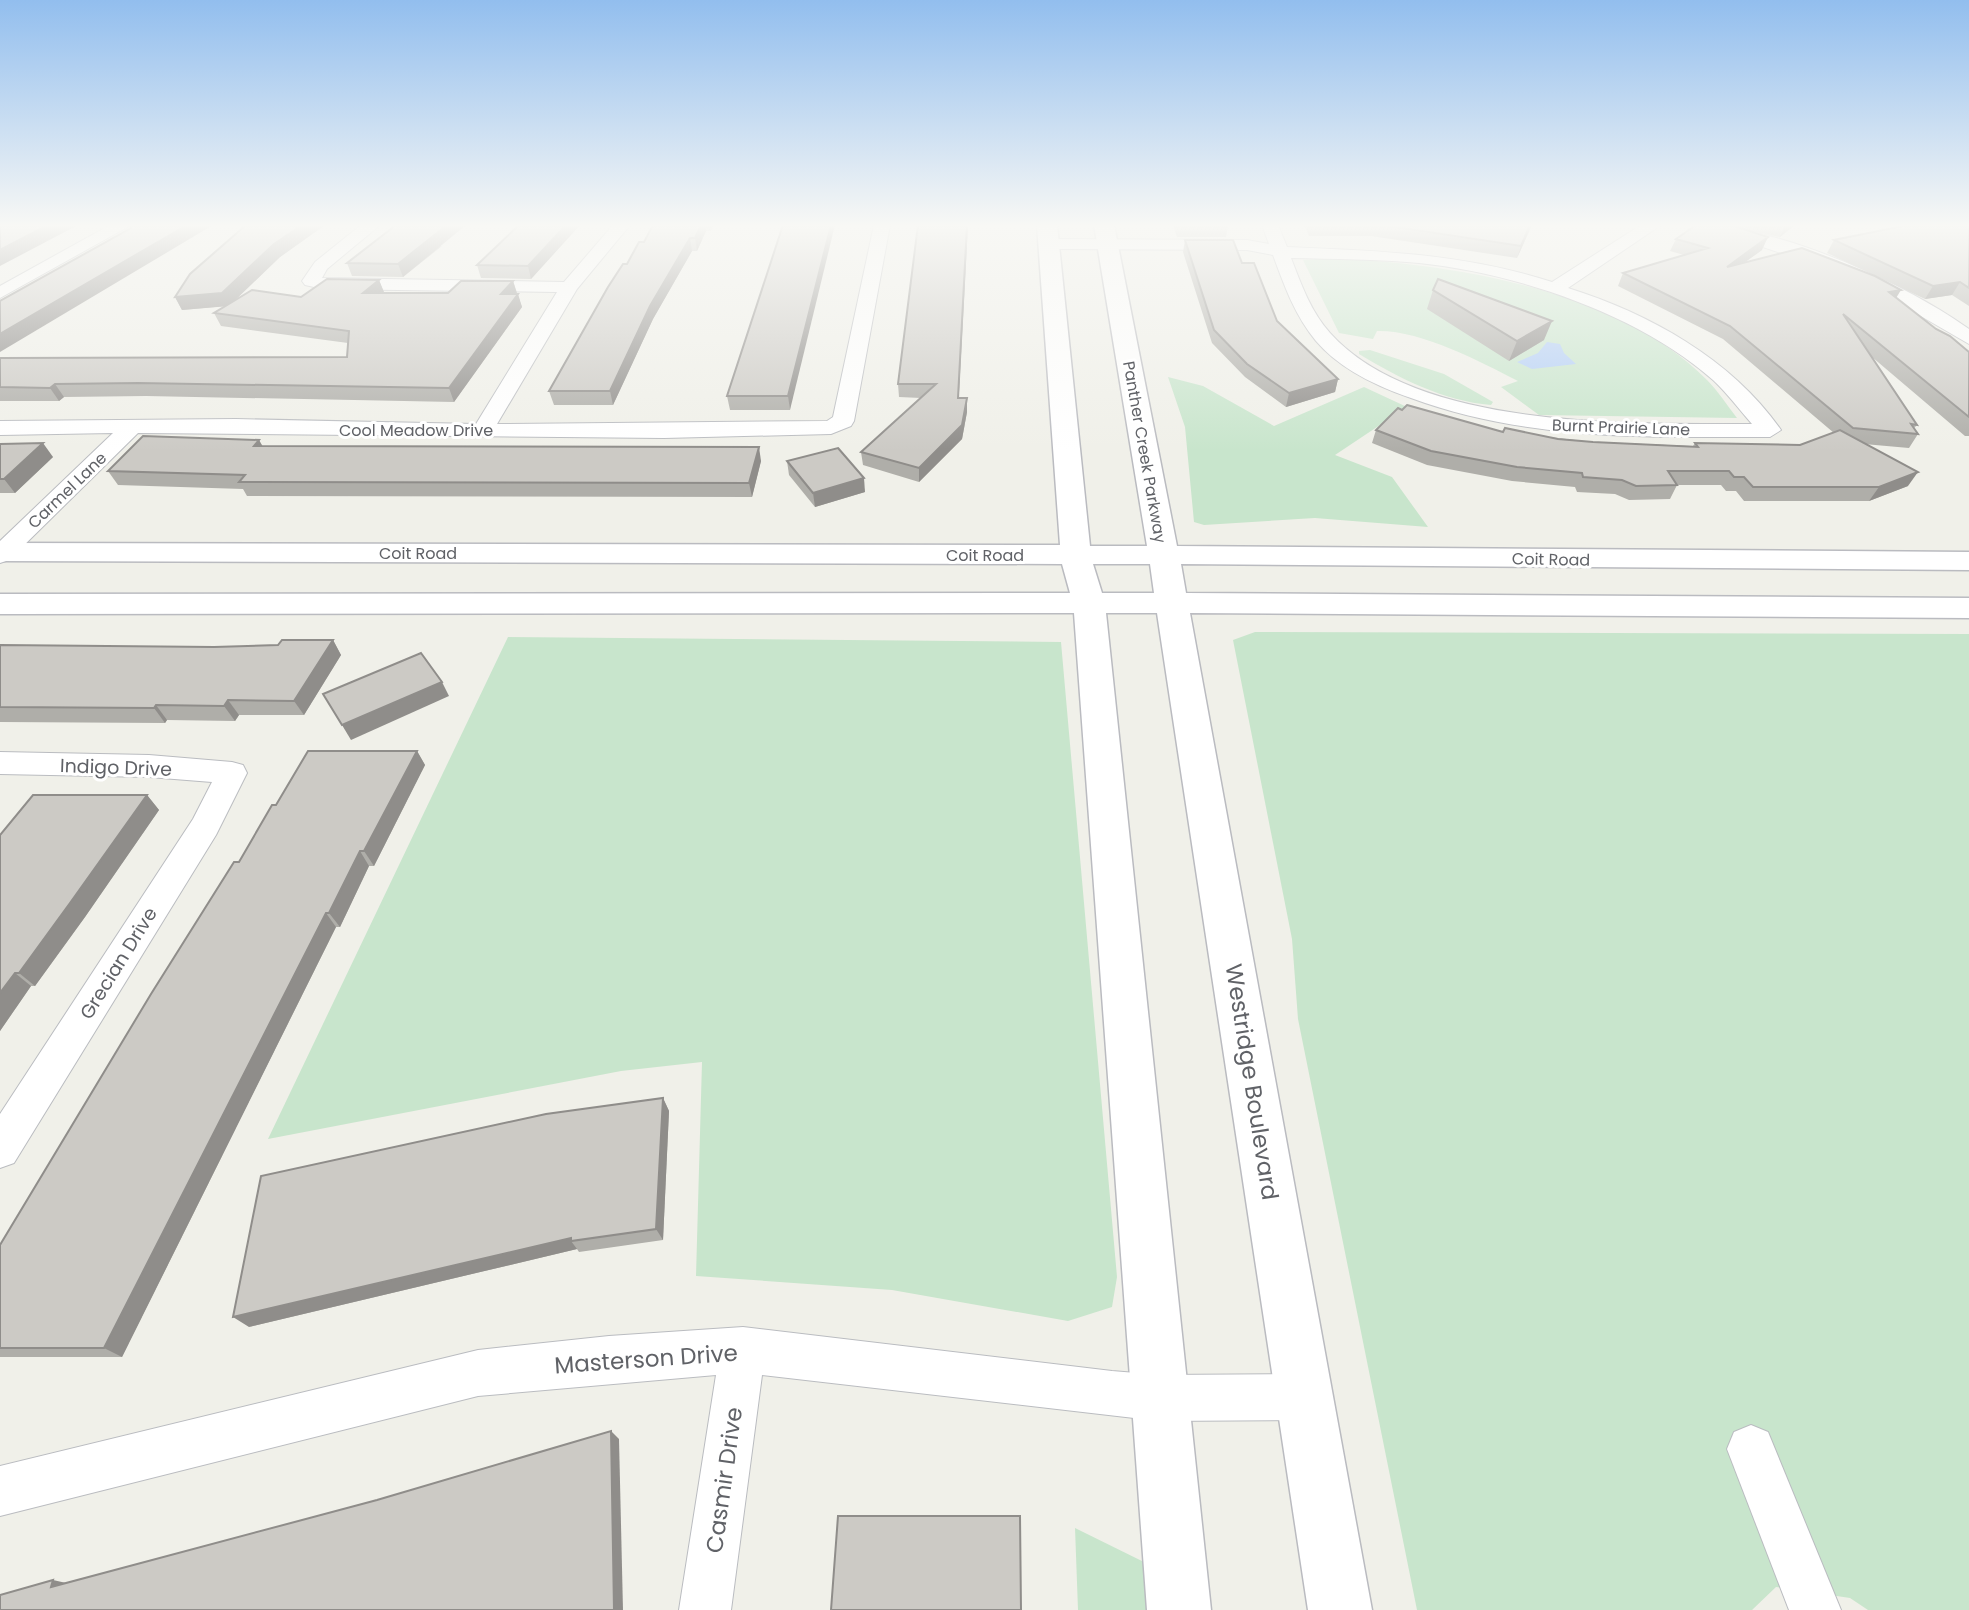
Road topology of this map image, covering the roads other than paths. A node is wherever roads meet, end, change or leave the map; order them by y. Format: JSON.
{"nodes":[{"id":1,"x":561,"y":300,"type":"edge"},
{"id":2,"x":868,"y":300,"type":"edge"},
{"id":3,"x":1054,"y":300,"type":"edge"},
{"id":4,"x":1117,"y":300,"type":"edge"},
{"id":5,"x":1303,"y":300,"type":"edge"},
{"id":6,"x":1587,"y":300,"type":"edge"},
{"id":7,"x":1911,"y":300,"type":"edge"},
{"id":8,"x":1969,"y":338,"type":"edge"},
{"id":9,"x":134,"y":425,"type":"junction"},
{"id":10,"x":0,"y":428,"type":"edge"},
{"id":11,"x":483,"y":430,"type":"junction"},
{"id":12,"x":1,"y":553,"type":"edge"},
{"id":13,"x":1075,"y":555,"type":"junction"},
{"id":14,"x":1164,"y":555,"type":"junction"},
{"id":15,"x":1969,"y":561,"type":"edge"},
{"id":16,"x":1171,"y":603,"type":"junction"},
{"id":17,"x":0,"y":604,"type":"edge"},
{"id":18,"x":1089,"y":604,"type":"junction"},
{"id":19,"x":1969,"y":608,"type":"edge"},
{"id":20,"x":0,"y":763,"type":"edge"},
{"id":21,"x":232,"y":773,"type":"joint"},
{"id":22,"x":0,"y":1149,"type":"edge"},
{"id":23,"x":743,"y":1350,"type":"junction"},
{"id":24,"x":1304,"y":1397,"type":"junction"},
{"id":25,"x":1160,"y":1398,"type":"junction"},
{"id":26,"x":1751,"y":1449,"type":"dead end"},
{"id":27,"x":0,"y":1491,"type":"edge"},
{"id":28,"x":705,"y":1610,"type":"edge"},
{"id":29,"x":1179,"y":1610,"type":"edge"},
{"id":30,"x":1340,"y":1610,"type":"edge"},
{"id":31,"x":1815,"y":1610,"type":"edge"}],
"edges":[{"from":1,"to":11,"type":"street"},
{"from":2,"to":11,"type":"street","name":"Cool Meadow Drive"},
{"from":3,"to":13,"type":"main road"},
{"from":4,"to":14,"type":"main road","name":"Panther Creek Parkway"},
{"from":5,"to":6,"type":"street","name":"Burnt Prairie Lane"},
{"from":7,"to":8,"type":"street"},
{"from":9,"to":10,"type":"street","name":"Cool Meadow Drive"},
{"from":9,"to":11,"type":"street","name":"Cool Meadow Drive"},
{"from":9,"to":12,"type":"street","name":"Carmel Lane"},
{"from":12,"to":13,"type":"main road","name":"Coit Road"},
{"from":13,"to":14,"type":"main road","name":"Coit Road"},
{"from":13,"to":18,"type":"main road"},
{"from":14,"to":15,"type":"main road","name":"Coit Road"},
{"from":14,"to":16,"type":"main road","name":"Westridge Boulevard"},
{"from":16,"to":18,"type":"main road"},
{"from":16,"to":19,"type":"main road"},
{"from":16,"to":24,"type":"main road","name":"Westridge Boulevard"},
{"from":17,"to":18,"type":"main road"},
{"from":18,"to":25,"type":"main road"},
{"from":20,"to":21,"type":"street","name":"Indigo Drive"},
{"from":21,"to":22,"type":"street","name":"Grecian Drive"},
{"from":23,"to":25,"type":"street","name":"Masterson Drive"},
{"from":23,"to":27,"type":"street","name":"Masterson Drive"},
{"from":23,"to":28,"type":"street","name":"Casmir Drive"},
{"from":24,"to":25,"type":"street","name":"Masterson Drive"},
{"from":24,"to":30,"type":"main road","name":"Westridge Boulevard"},
{"from":25,"to":29,"type":"main road"},
{"from":26,"to":31,"type":"street"}]}
